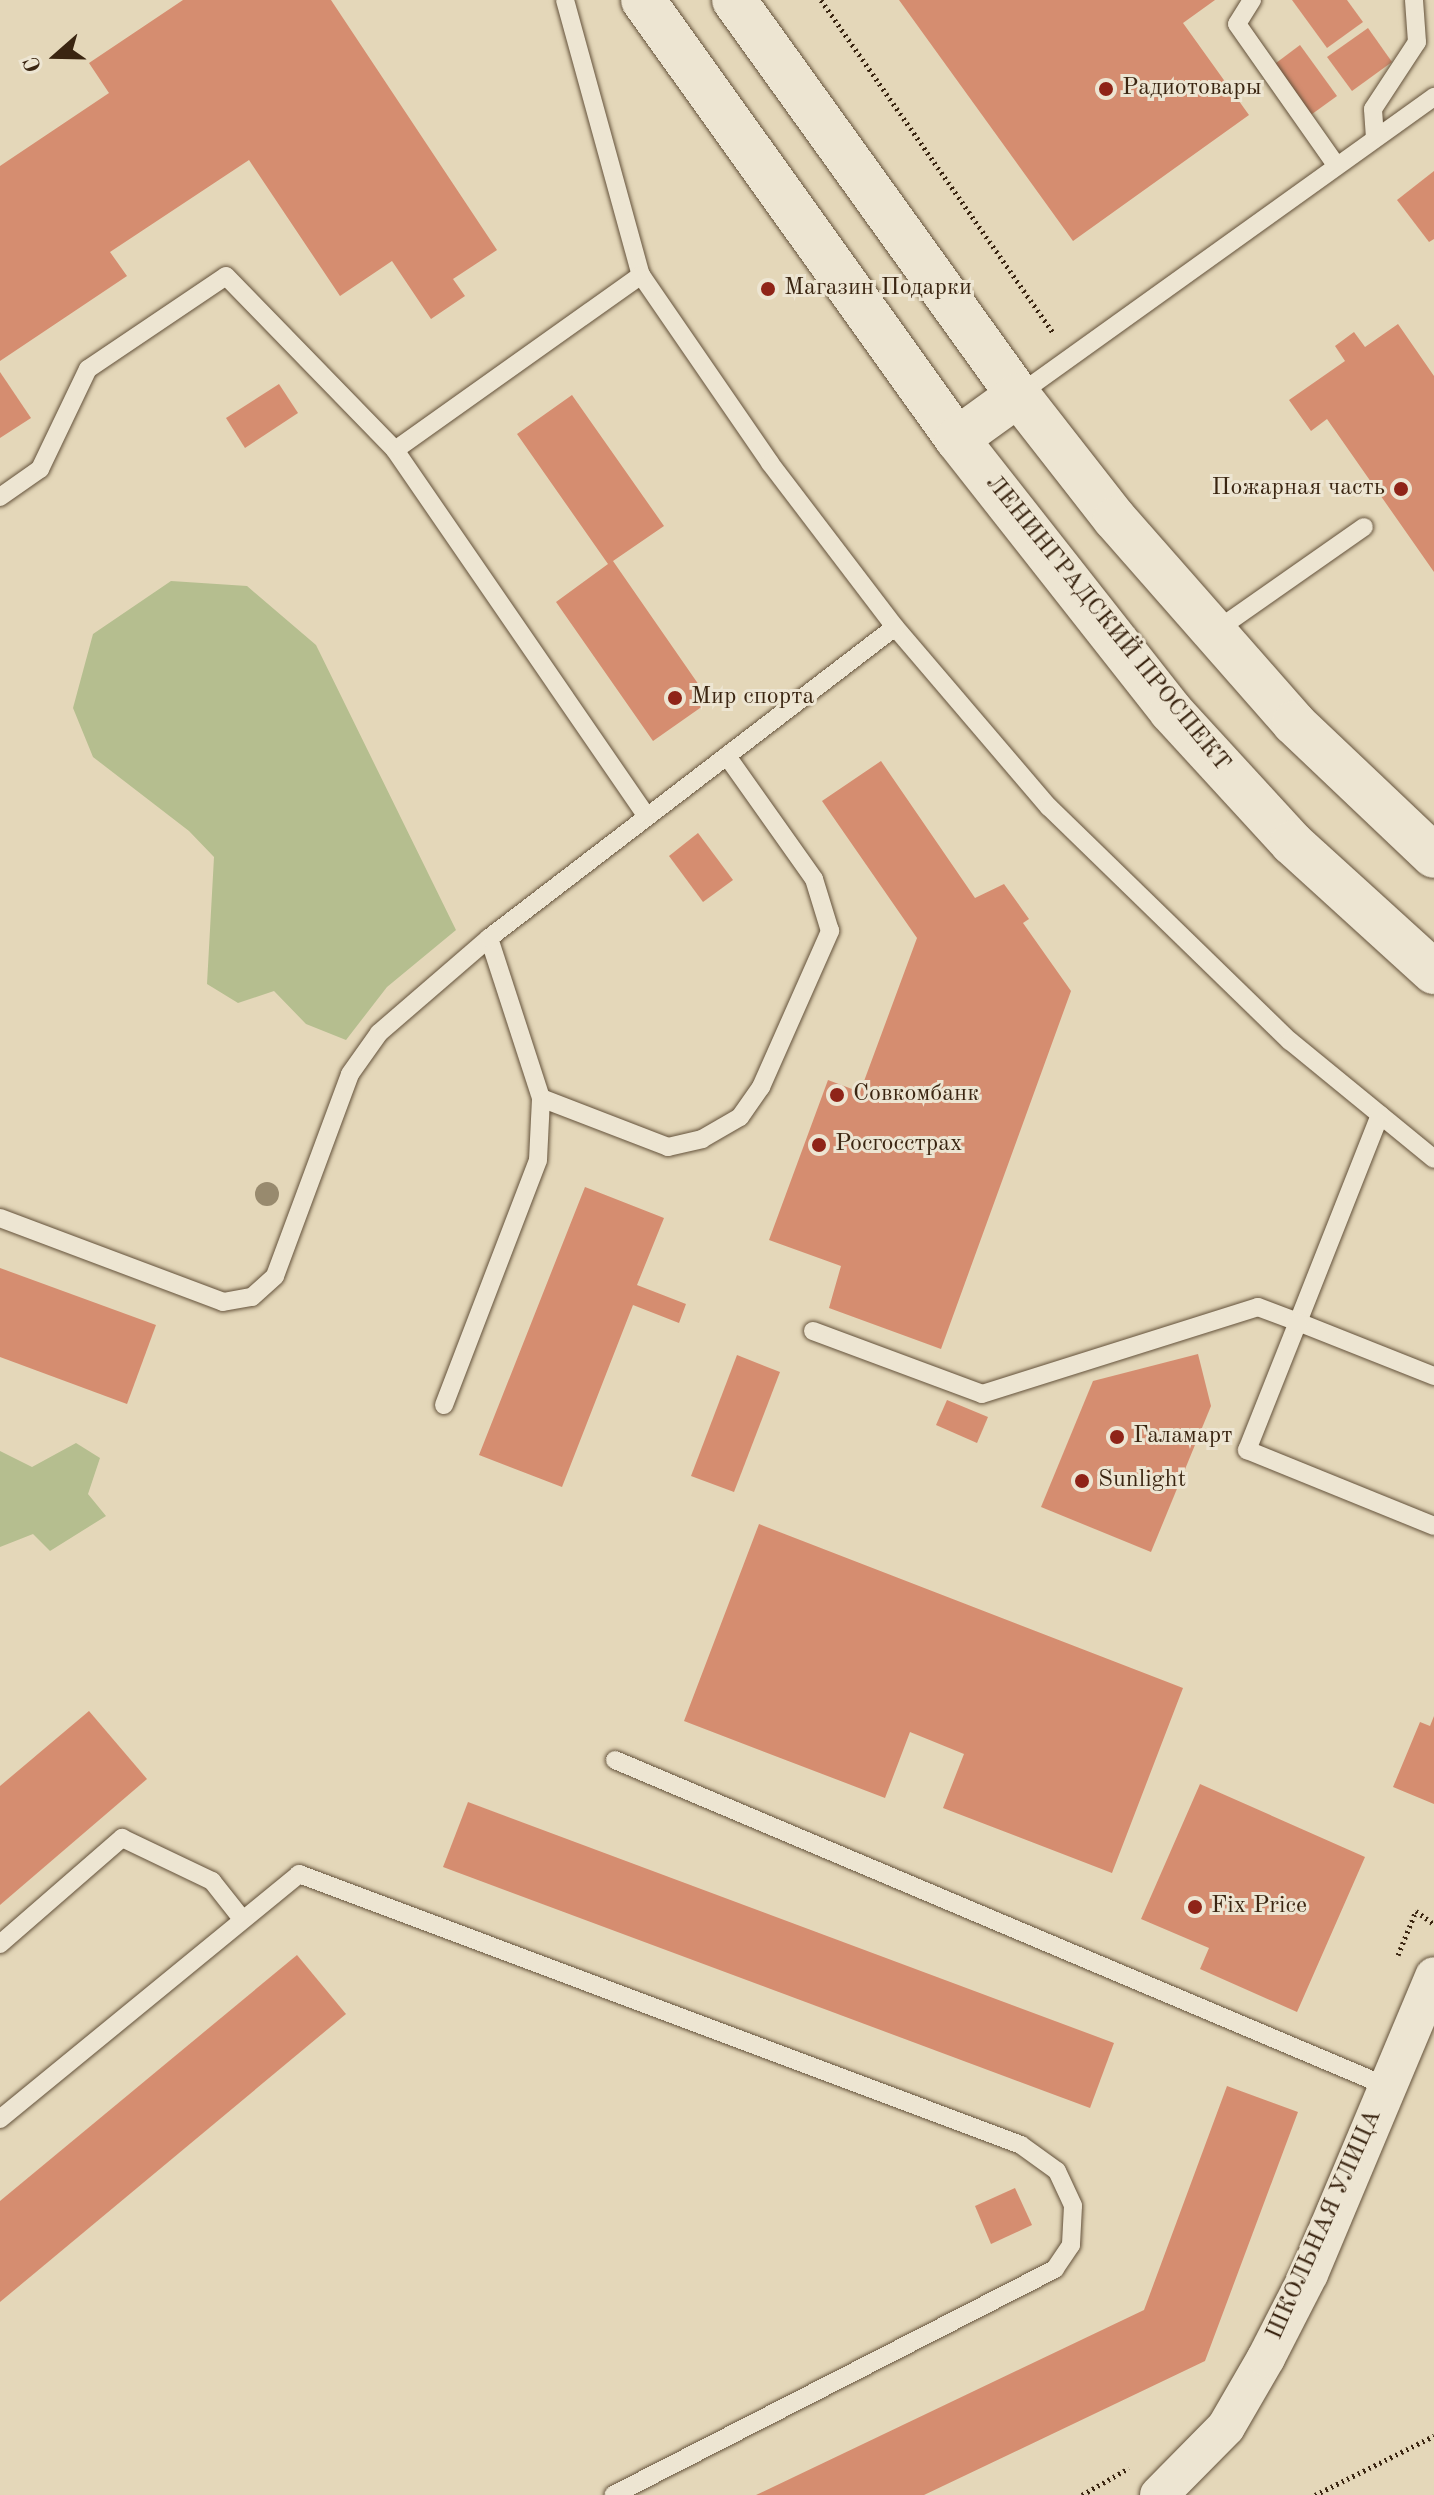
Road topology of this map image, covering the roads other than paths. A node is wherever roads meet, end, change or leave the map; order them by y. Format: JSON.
{"nodes":[{"id":1,"x":565,"y":0,"type":"edge"},
{"id":2,"x":643,"y":0,"type":"edge"},
{"id":3,"x":734,"y":0,"type":"edge"},
{"id":4,"x":1252,"y":0,"type":"edge"},
{"id":5,"x":1414,"y":0,"type":"edge"},
{"id":6,"x":1434,"y":97,"type":"edge"},
{"id":7,"x":1375,"y":138,"type":"junction"},
{"id":8,"x":1336,"y":165,"type":"junction"},
{"id":9,"x":641,"y":275,"type":"junction"},
{"id":10,"x":1018,"y":395,"type":"junction"},
{"id":11,"x":957,"y":439,"type":"junction"},
{"id":12,"x":395,"y":450,"type":"junction"},
{"id":13,"x":0,"y":497,"type":"edge"},
{"id":14,"x":1364,"y":527,"type":"dead end"},
{"id":15,"x":895,"y":627,"type":"junction"},
{"id":16,"x":1211,"y":634,"type":"junction"},
{"id":17,"x":727,"y":756,"type":"junction"},
{"id":18,"x":647,"y":816,"type":"junction"},
{"id":19,"x":1434,"y":856,"type":"edge"},
{"id":20,"x":489,"y":938,"type":"junction"},
{"id":21,"x":1434,"y":972,"type":"edge"},
{"id":22,"x":541,"y":1098,"type":"junction"},
{"id":23,"x":1380,"y":1115,"type":"junction"},
{"id":24,"x":1434,"y":1159,"type":"edge"},
{"id":25,"x":0,"y":1218,"type":"edge"},
{"id":26,"x":1298,"y":1322,"type":"junction"},
{"id":27,"x":813,"y":1331,"type":"dead end"},
{"id":28,"x":1434,"y":1376,"type":"edge"},
{"id":29,"x":444,"y":1405,"type":"dead end"},
{"id":30,"x":1434,"y":1526,"type":"edge"},
{"id":31,"x":615,"y":1760,"type":"dead end"},
{"id":32,"x":242,"y":1919,"type":"junction"},
{"id":33,"x":0,"y":1944,"type":"edge"},
{"id":34,"x":1434,"y":1976,"type":"edge"},
{"id":35,"x":1386,"y":2086,"type":"junction"},
{"id":36,"x":0,"y":2119,"type":"edge"},
{"id":37,"x":613,"y":2495,"type":"edge"},
{"id":38,"x":1159,"y":2495,"type":"edge"}],
"edges":[{"from":1,"to":9,"type":"lane"},
{"from":2,"to":11,"type":"main road","name":"ЛЕНИНГРАДСКИЙ ПРОСПЕКТ"},
{"from":3,"to":10,"type":"main road"},
{"from":4,"to":8,"type":"lane"},
{"from":5,"to":7,"type":"lane"},
{"from":6,"to":7,"type":"lane"},
{"from":7,"to":8,"type":"lane"},
{"from":8,"to":10,"type":"lane"},
{"from":9,"to":12,"type":"lane"},
{"from":9,"to":15,"type":"lane"},
{"from":10,"to":11,"type":"main road"},
{"from":10,"to":16,"type":"main road"},
{"from":11,"to":21,"type":"main road","name":"ЛЕНИНГРАДСКИЙ ПРОСПЕКТ"},
{"from":12,"to":13,"type":"lane"},
{"from":12,"to":18,"type":"lane"},
{"from":14,"to":16,"type":"lane"},
{"from":15,"to":17,"type":"lane"},
{"from":15,"to":23,"type":"lane"},
{"from":16,"to":19,"type":"main road"},
{"from":17,"to":18,"type":"lane"},
{"from":17,"to":22,"type":"lane"},
{"from":18,"to":20,"type":"lane"},
{"from":20,"to":22,"type":"lane"},
{"from":20,"to":25,"type":"lane"},
{"from":22,"to":29,"type":"lane"},
{"from":23,"to":24,"type":"lane"},
{"from":23,"to":26,"type":"lane"},
{"from":26,"to":27,"type":"lane"},
{"from":26,"to":28,"type":"lane"},
{"from":26,"to":30,"type":"lane"},
{"from":31,"to":35,"type":"lane"},
{"from":32,"to":33,"type":"lane"},
{"from":32,"to":36,"type":"lane"},
{"from":32,"to":37,"type":"lane"},
{"from":34,"to":35,"type":"street","name":"ШКОЛЬНАЯ УЛИЦА"},
{"from":35,"to":38,"type":"street","name":"ШКОЛЬНАЯ УЛИЦА"}]}
